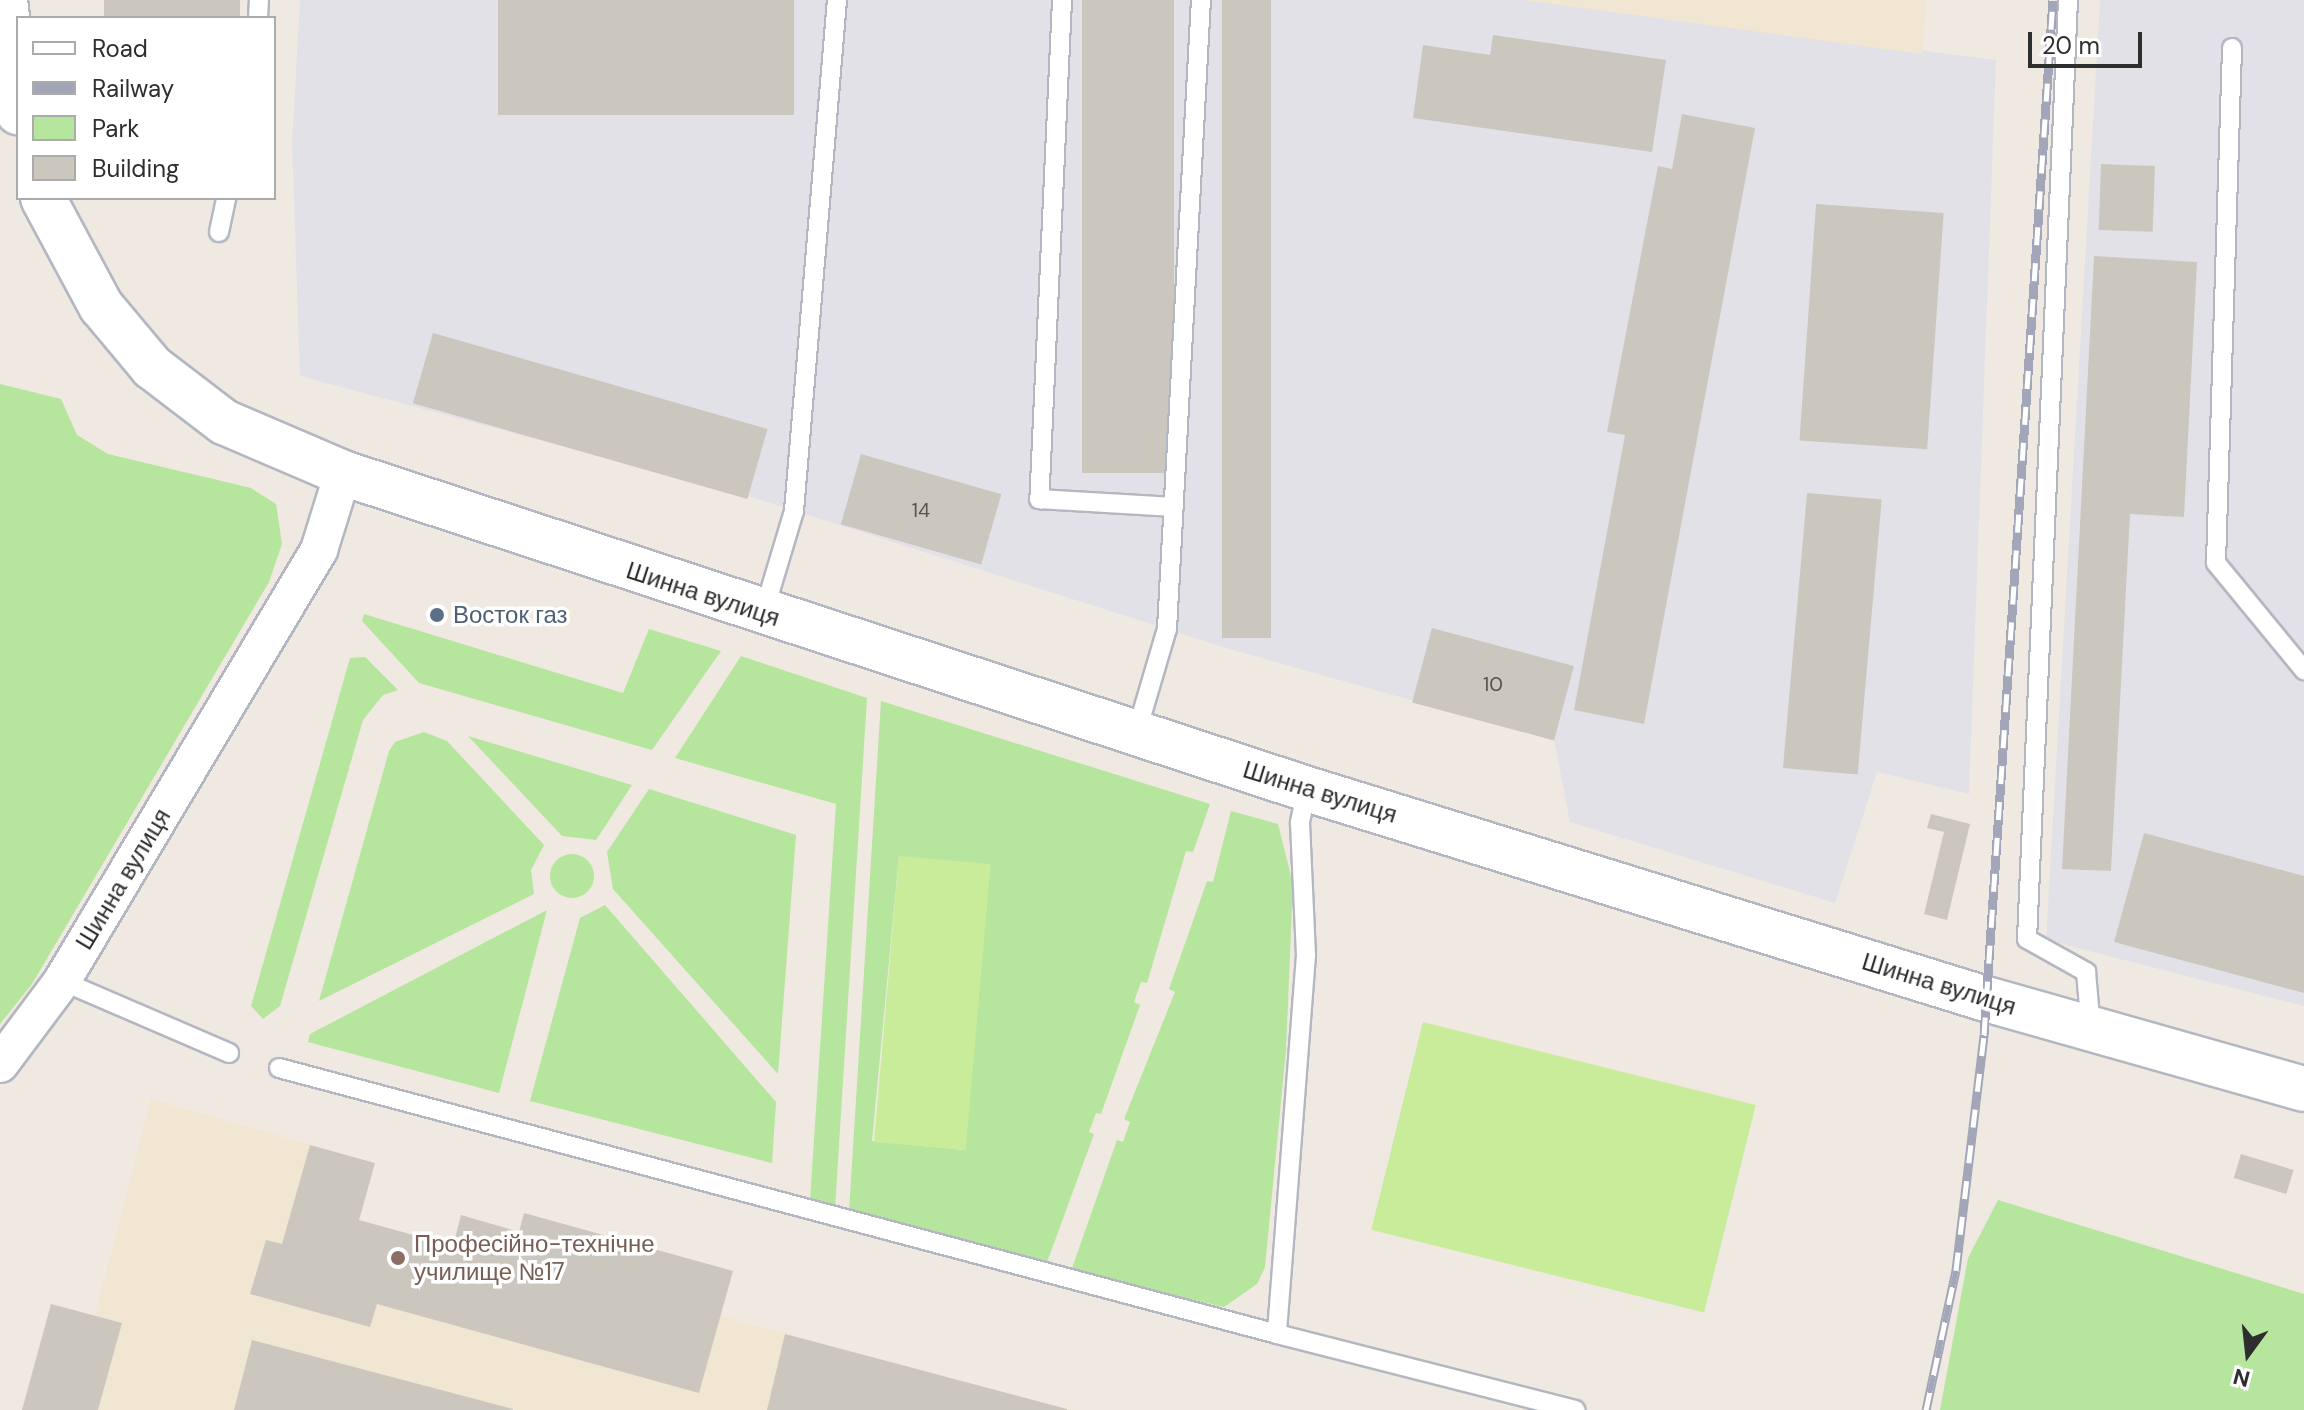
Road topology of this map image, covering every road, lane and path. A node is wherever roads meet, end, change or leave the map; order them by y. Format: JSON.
{"nodes":[{"id":1,"x":5,"y":0,"type":"edge"},
{"id":2,"x":837,"y":0,"type":"edge"},
{"id":3,"x":1062,"y":0,"type":"edge"},
{"id":4,"x":1201,"y":0,"type":"edge"},
{"id":5,"x":2068,"y":0,"type":"edge"},
{"id":6,"x":2232,"y":48,"type":"dead end"},
{"id":7,"x":16,"y":95,"type":"edge"},
{"id":8,"x":44,"y":200,"type":"edge"},
{"id":9,"x":226,"y":200,"type":"edge"},
{"id":10,"x":219,"y":232,"type":"dead end"},
{"id":11,"x":343,"y":473,"type":"junction"},
{"id":12,"x":1174,"y":507,"type":"junction"},
{"id":13,"x":763,"y":614,"type":"junction"},
{"id":14,"x":2304,"y":670,"type":"edge"},
{"id":15,"x":1136,"y":734,"type":"junction"},
{"id":16,"x":1307,"y":789,"type":"junction"},
{"id":17,"x":62,"y":981,"type":"junction"},
{"id":18,"x":2091,"y":1030,"type":"junction"},
{"id":19,"x":229,"y":1053,"type":"dead end"},
{"id":20,"x":0,"y":1064,"type":"edge"},
{"id":21,"x":279,"y":1068,"type":"dead end"},
{"id":22,"x":2304,"y":1089,"type":"edge"},
{"id":23,"x":1277,"y":1334,"type":"junction"},
{"id":24,"x":1575,"y":1410,"type":"edge"}],
"edges":[{"from":1,"to":7,"type":"street"},
{"from":2,"to":13,"type":"lane"},
{"from":3,"to":12,"type":"lane"},
{"from":4,"to":12,"type":"lane"},
{"from":5,"to":18,"type":"lane"},
{"from":6,"to":14,"type":"lane"},
{"from":8,"to":11,"type":"street","name":"Шинна вулиця"},
{"from":9,"to":10,"type":"lane"},
{"from":11,"to":13,"type":"street","name":"Шинна вулиця"},
{"from":11,"to":17,"type":"street","name":"Шинна вулиця"},
{"from":12,"to":15,"type":"lane"},
{"from":13,"to":15,"type":"street","name":"Шинна вулиця"},
{"from":15,"to":16,"type":"street","name":"Шинна вулиця"},
{"from":16,"to":18,"type":"street","name":"Шинна вулиця"},
{"from":16,"to":23,"type":"lane"},
{"from":17,"to":19,"type":"lane"},
{"from":17,"to":20,"type":"street","name":"Шинна вулиця"},
{"from":18,"to":22,"type":"street","name":"Шинна вулиця"},
{"from":21,"to":23,"type":"lane"},
{"from":23,"to":24,"type":"lane"}]}
